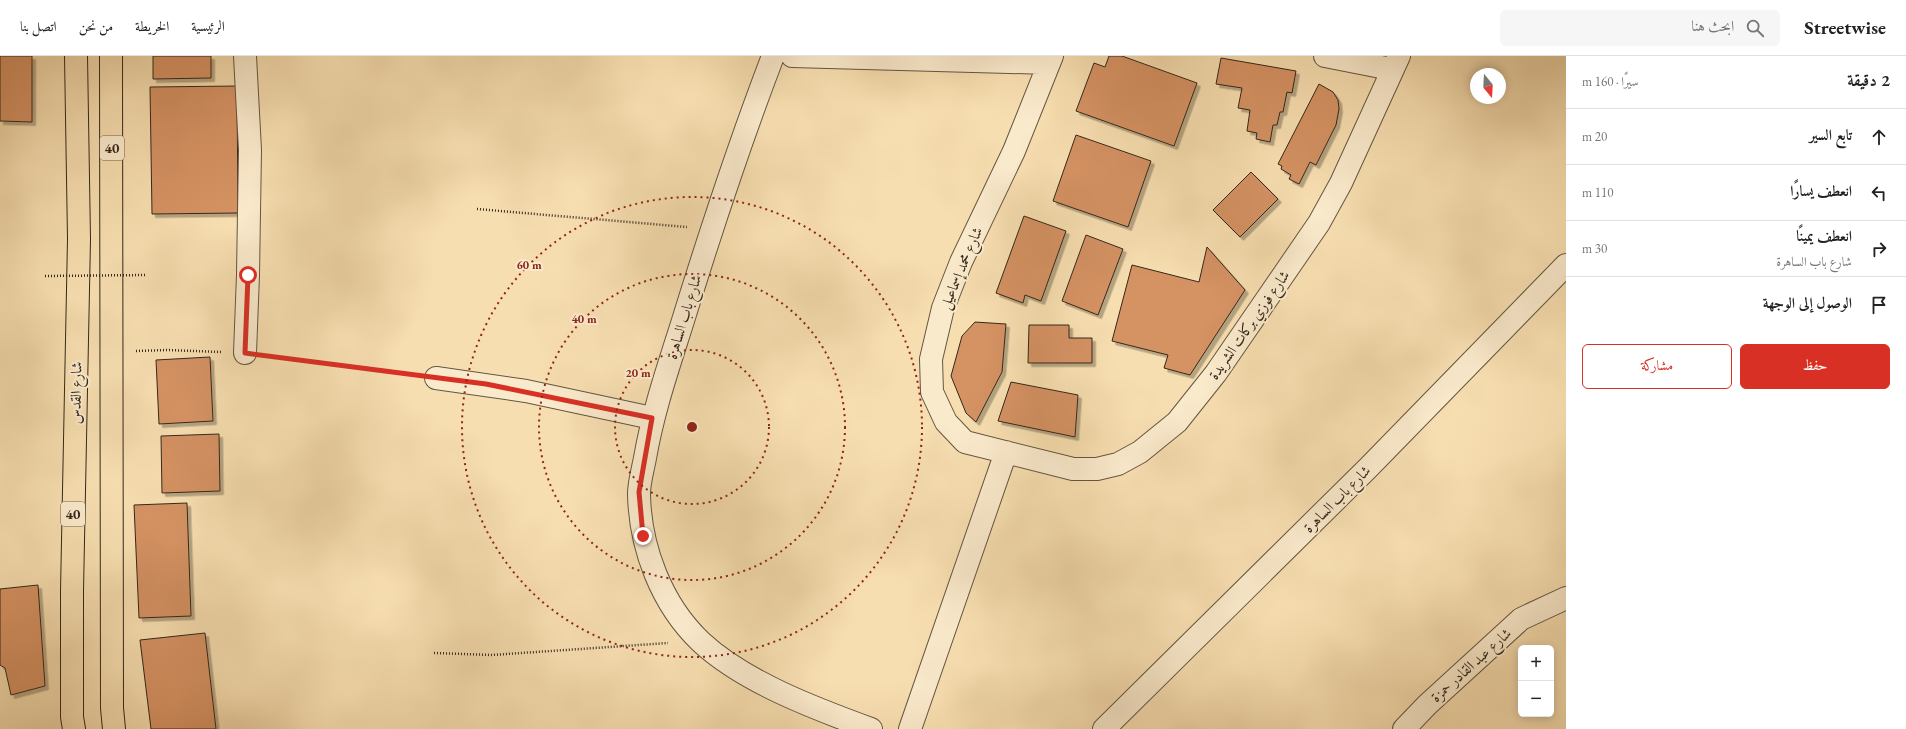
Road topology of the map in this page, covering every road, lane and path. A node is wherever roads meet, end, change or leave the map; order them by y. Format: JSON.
{"nodes":[{"id":1,"x":76,"y":56,"type":"edge"},
{"id":2,"x":111,"y":56,"type":"edge"},
{"id":3,"x":245,"y":56,"type":"edge"},
{"id":4,"x":773,"y":56,"type":"edge"},
{"id":5,"x":792,"y":56,"type":"edge"},
{"id":6,"x":1325,"y":56,"type":"edge"},
{"id":7,"x":1051,"y":59,"type":"edge"},
{"id":8,"x":1395,"y":63,"type":"edge"},
{"id":9,"x":478,"y":209,"type":"dead end"},
{"id":10,"x":712,"y":229,"type":"junction"},
{"id":11,"x":1566,"y":265,"type":"edge"},
{"id":12,"x":146,"y":275,"type":"dead end"},
{"id":13,"x":45,"y":276,"type":"dead end"},
{"id":14,"x":111,"y":352,"type":"junction"},
{"id":15,"x":245,"y":353,"type":"junction"},
{"id":16,"x":436,"y":378,"type":"joint"},
{"id":17,"x":652,"y":418,"type":"junction"},
{"id":18,"x":1006,"y":452,"type":"junction"},
{"id":19,"x":1566,"y":598,"type":"edge"},
{"id":20,"x":700,"y":641,"type":"junction"},
{"id":21,"x":434,"y":653,"type":"dead end"},
{"id":22,"x":74,"y":729,"type":"edge"},
{"id":23,"x":114,"y":729,"type":"edge"},
{"id":24,"x":871,"y":729,"type":"edge"},
{"id":25,"x":910,"y":729,"type":"edge"},
{"id":26,"x":1104,"y":729,"type":"edge"},
{"id":27,"x":1404,"y":729,"type":"edge"}],
"edges":[{"from":1,"to":22,"type":"highway","name":"شارع القدس","number":"40"},
{"from":2,"to":14,"type":"highway","number":"40"},
{"from":3,"to":15,"type":"street"},
{"from":4,"to":10,"type":"street","name":"شارع باب الساهرة"},
{"from":5,"to":7,"type":"street"},
{"from":6,"to":8,"type":"street"},
{"from":7,"to":18,"type":"street","name":"شارع محمد إسماعيل"},
{"from":8,"to":18,"type":"street","name":"شارع فوزي بركات الشريدة"},
{"from":9,"to":10,"type":"path"},
{"from":10,"to":17,"type":"street","name":"شارع باب الساهرة"},
{"from":11,"to":26,"type":"street","name":"شارع باب الساهرة"},
{"from":12,"to":13,"type":"path","bridge":true},
{"from":14,"to":15,"type":"path"},
{"from":14,"to":23,"type":"highway","number":"40"},
{"from":15,"to":16,"type":"path"},
{"from":16,"to":17,"type":"street"},
{"from":17,"to":20,"type":"street","name":"شارع باب الساهرة"},
{"from":18,"to":25,"type":"street"},
{"from":19,"to":27,"type":"street","name":"شارع عبد القادر حمزة"},
{"from":20,"to":21,"type":"path"},
{"from":20,"to":24,"type":"street","name":"شارع باب الساهرة"}]}
